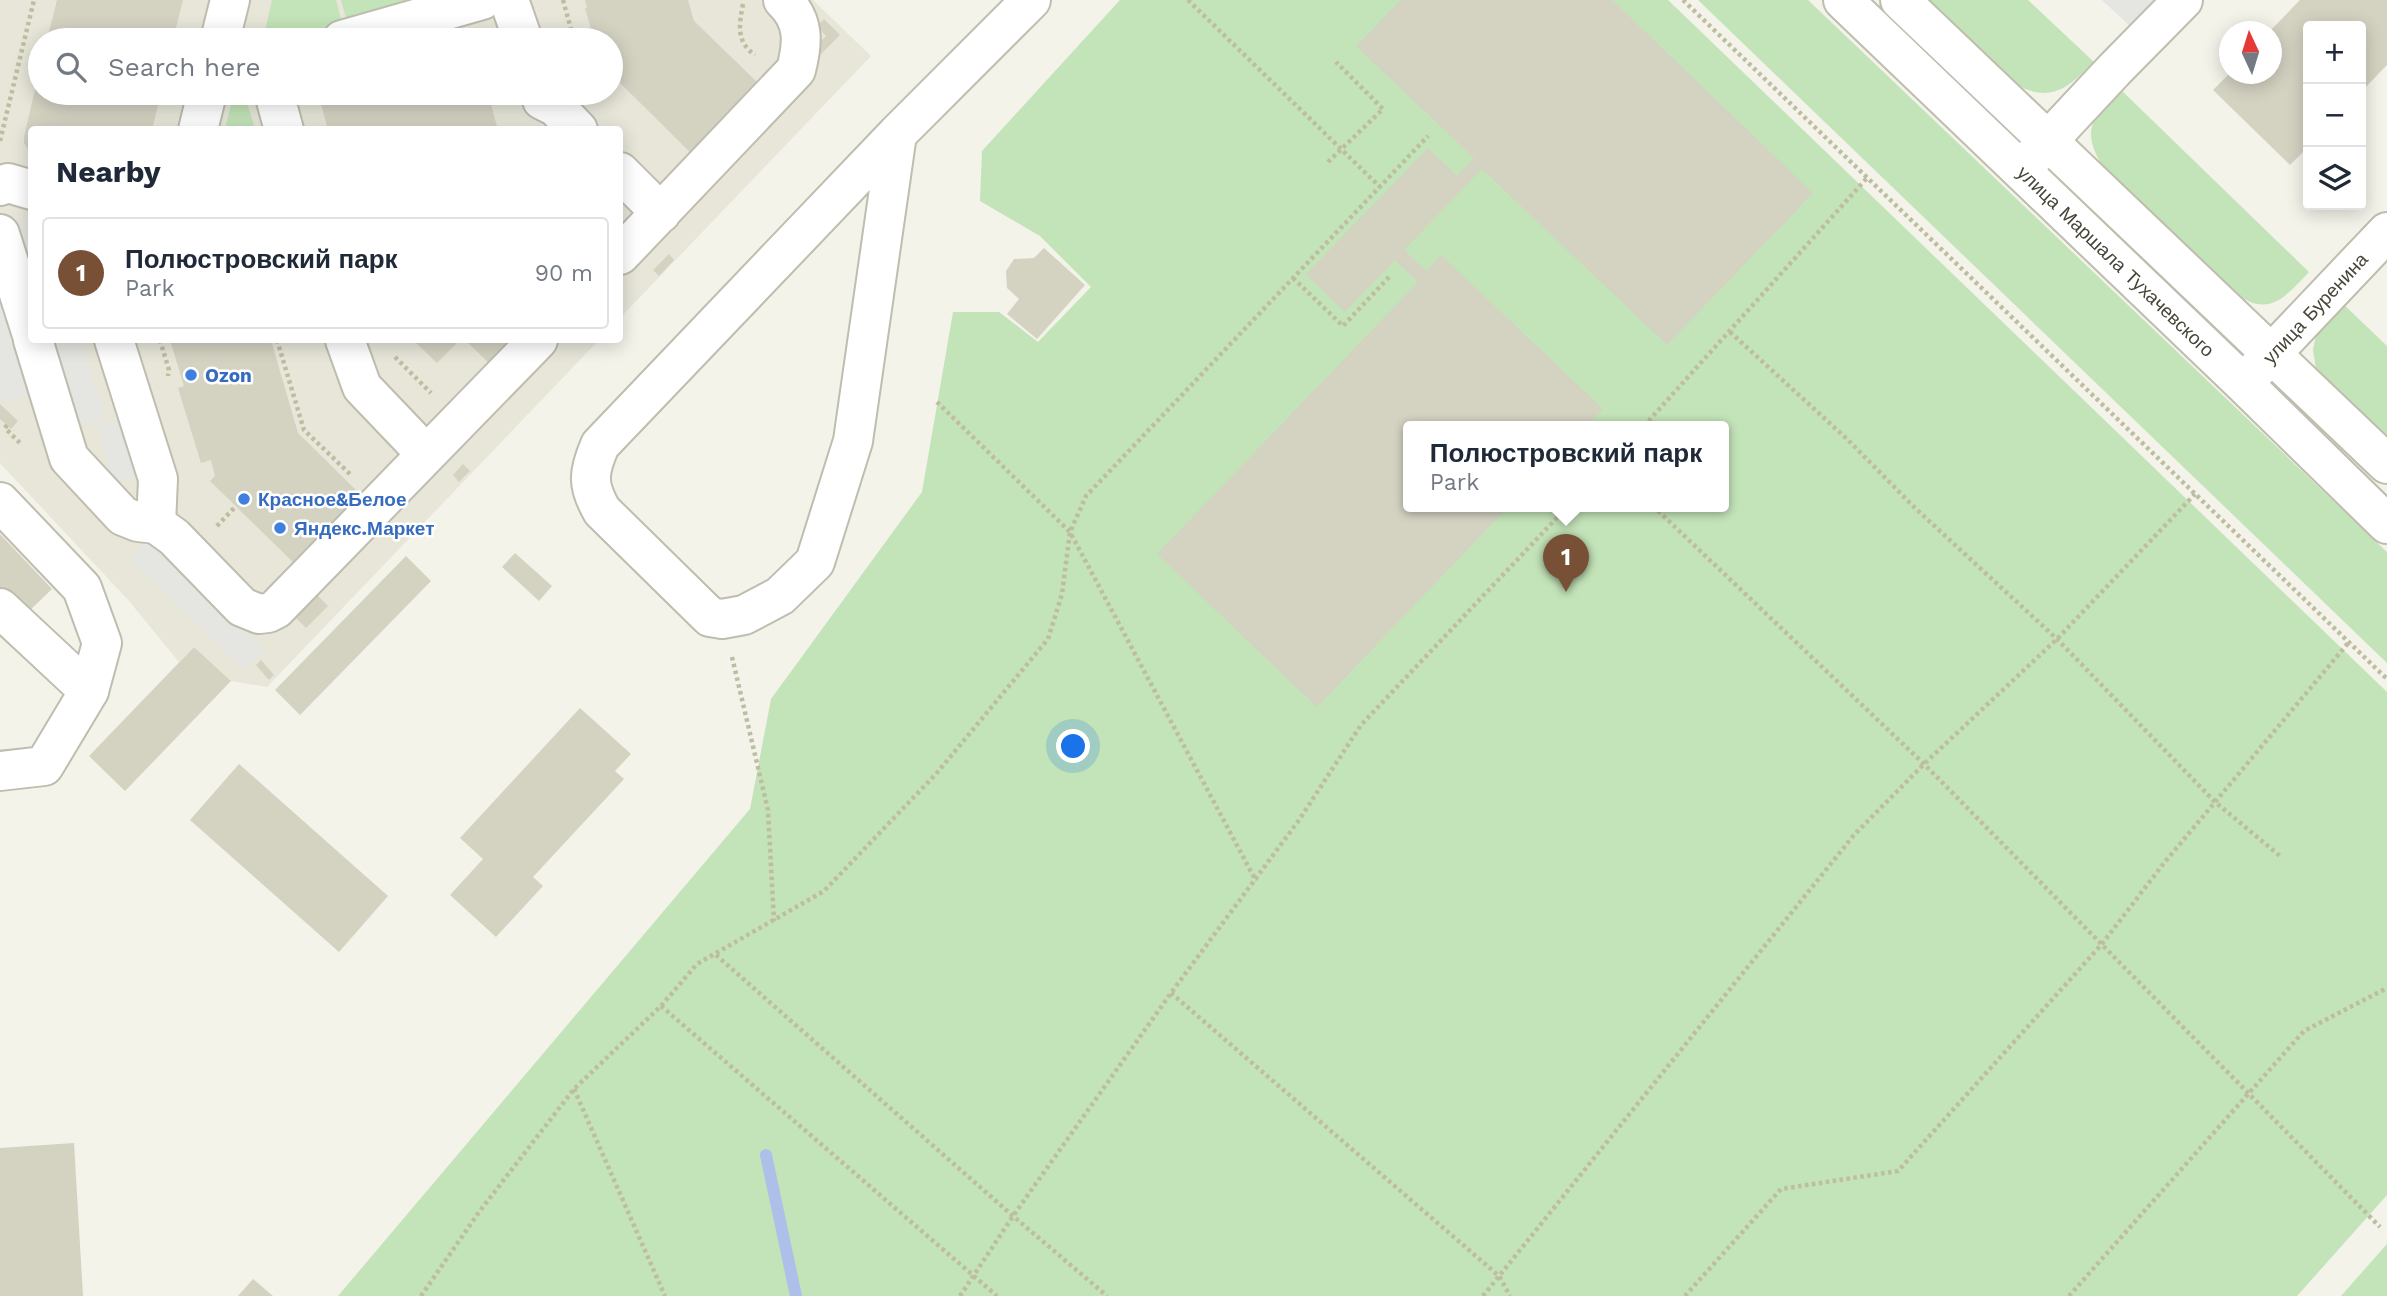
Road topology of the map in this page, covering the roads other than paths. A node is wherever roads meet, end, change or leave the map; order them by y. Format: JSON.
{"nodes":[{"id":1,"x":230,"y":0,"type":"edge"},
{"id":2,"x":482,"y":0,"type":"edge"},
{"id":3,"x":509,"y":0,"type":"edge"},
{"id":4,"x":783,"y":0,"type":"edge"},
{"id":5,"x":1031,"y":0,"type":"edge"},
{"id":6,"x":1843,"y":0,"type":"edge"},
{"id":7,"x":1900,"y":0,"type":"edge"},
{"id":8,"x":2183,"y":0,"type":"edge"},
{"id":9,"x":223,"y":28,"type":"edge"},
{"id":10,"x":384,"y":28,"type":"edge"},
{"id":11,"x":519,"y":28,"type":"edge"},
{"id":12,"x":204,"y":105,"type":"edge"},
{"id":13,"x":277,"y":105,"type":"edge"},
{"id":14,"x":539,"y":108,"type":"edge"},
{"id":15,"x":199,"y":126,"type":"edge"},
{"id":16,"x":283,"y":126,"type":"edge"},
{"id":17,"x":574,"y":126,"type":"edge"},
{"id":18,"x":897,"y":134,"type":"junction"},
{"id":19,"x":2049,"y":141,"type":"junction"},
{"id":20,"x":2021,"y":170,"type":"junction"},
{"id":21,"x":623,"y":175,"type":"edge"},
{"id":22,"x":0,"y":186,"type":"edge"},
{"id":23,"x":28,"y":189,"type":"edge"},
{"id":24,"x":661,"y":213,"type":"junction"},
{"id":25,"x":2387,"y":232,"type":"edge"},
{"id":26,"x":0,"y":234,"type":"edge"},
{"id":27,"x":623,"y":253,"type":"edge"},
{"id":28,"x":28,"y":324,"type":"edge"},
{"id":29,"x":34,"y":343,"type":"edge"},
{"id":30,"x":115,"y":343,"type":"edge"},
{"id":31,"x":346,"y":343,"type":"edge"},
{"id":32,"x":535,"y":343,"type":"edge"},
{"id":33,"x":2273,"y":354,"type":"junction"},
{"id":34,"x":2243,"y":383,"type":"junction"},
{"id":35,"x":426,"y":454,"type":"junction"},
{"id":36,"x":2387,"y":464,"type":"edge"},
{"id":37,"x":0,"y":502,"type":"edge"},
{"id":38,"x":156,"y":524,"type":"junction"},
{"id":39,"x":2387,"y":524,"type":"edge"},
{"id":40,"x":0,"y":608,"type":"edge"},
{"id":41,"x":89,"y":691,"type":"junction"},
{"id":42,"x":0,"y":771,"type":"edge"}],
"edges":[{"from":1,"to":9,"type":"street"},
{"from":2,"to":10,"type":"street"},
{"from":3,"to":11,"type":"street"},
{"from":4,"to":24,"type":"street"},
{"from":5,"to":18,"type":"street"},
{"from":6,"to":20,"type":"street","name":"улица Маршала Тухачевского"},
{"from":7,"to":19,"type":"street","name":"улица Маршала Тухачевского"},
{"from":8,"to":19,"type":"street"},
{"from":12,"to":15,"type":"street"},
{"from":13,"to":16,"type":"street"},
{"from":14,"to":17,"type":"street"},
{"from":18,"to":18,"type":"street"},
{"from":19,"to":20,"type":"street"},
{"from":19,"to":33,"type":"street","name":"улица Маршала Тухачевского"},
{"from":20,"to":34,"type":"street","name":"улица Маршала Тухачевского"},
{"from":21,"to":24,"type":"street"},
{"from":22,"to":23,"type":"street"},
{"from":24,"to":27,"type":"street"},
{"from":25,"to":33,"type":"street","name":"улица Буренина"},
{"from":26,"to":28,"type":"street"},
{"from":29,"to":38,"type":"street"},
{"from":30,"to":38,"type":"street"},
{"from":31,"to":35,"type":"street"},
{"from":32,"to":35,"type":"street"},
{"from":33,"to":34,"type":"street","name":"улица Буренина"},
{"from":33,"to":36,"type":"street","name":"улица Маршала Тухачевского"},
{"from":34,"to":39,"type":"street","name":"улица Маршала Тухачевского"},
{"from":35,"to":38,"type":"street"},
{"from":37,"to":41,"type":"street"},
{"from":40,"to":41,"type":"street"},
{"from":41,"to":42,"type":"street"}]}
